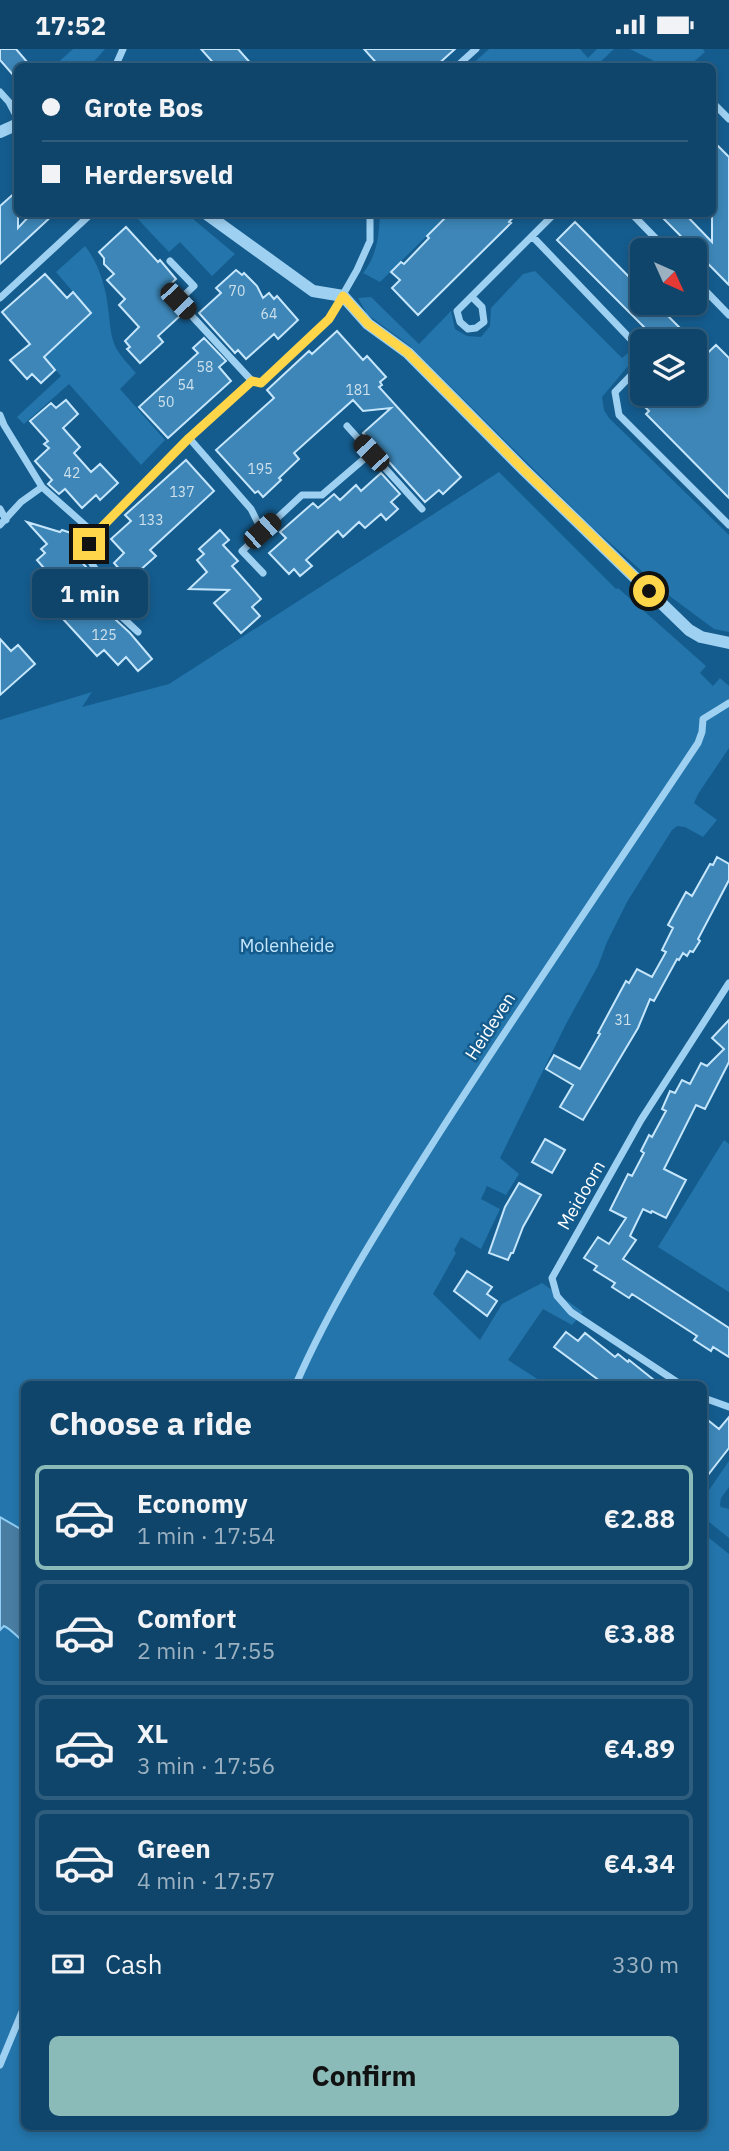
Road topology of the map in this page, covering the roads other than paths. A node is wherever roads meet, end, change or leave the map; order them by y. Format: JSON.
{"nodes":[{"id":1,"x":476,"y":49,"type":"edge"},
{"id":2,"x":460,"y":63,"type":"edge"},
{"id":3,"x":0,"y":92,"type":"edge"},
{"id":4,"x":716,"y":106,"type":"edge"},
{"id":5,"x":14,"y":113,"type":"edge"},
{"id":6,"x":729,"y":119,"type":"edge"},
{"id":7,"x":88,"y":217,"type":"edge"},
{"id":8,"x":211,"y":217,"type":"edge"},
{"id":9,"x":370,"y":217,"type":"edge"},
{"id":10,"x":551,"y":217,"type":"edge"},
{"id":11,"x":635,"y":217,"type":"edge"},
{"id":12,"x":532,"y":236,"type":"junction"},
{"id":13,"x":655,"y":238,"type":"edge"},
{"id":14,"x":170,"y":261,"type":"dead end"},
{"id":15,"x":707,"y":292,"type":"edge"},
{"id":16,"x":343,"y":296,"type":"junction"},
{"id":17,"x":472,"y":297,"type":"junction"},
{"id":18,"x":0,"y":298,"type":"edge"},
{"id":19,"x":729,"y":315,"type":"edge"},
{"id":20,"x":630,"y":338,"type":"edge"},
{"id":21,"x":630,"y":376,"type":"edge"},
{"id":22,"x":252,"y":381,"type":"junction"},
{"id":23,"x":0,"y":415,"type":"edge"},
{"id":24,"x":346,"y":426,"type":"dead end"},
{"id":25,"x":189,"y":438,"type":"junction"},
{"id":26,"x":371,"y":453,"type":"junction"},
{"id":27,"x":42,"y":487,"type":"junction"},
{"id":28,"x":0,"y":509,"type":"edge"},
{"id":29,"x":422,"y":509,"type":"dead end"},
{"id":30,"x":3,"y":523,"type":"edge"},
{"id":31,"x":729,"y":525,"type":"edge"},
{"id":32,"x":262,"y":531,"type":"junction"},
{"id":33,"x":95,"y":534,"type":"junction"},
{"id":34,"x":263,"y":573,"type":"dead end"},
{"id":35,"x":138,"y":632,"type":"dead end"},
{"id":36,"x":729,"y":643,"type":"edge"},
{"id":37,"x":729,"y":703,"type":"edge"},
{"id":38,"x":729,"y":983,"type":"edge"},
{"id":39,"x":297,"y":1381,"type":"edge"},
{"id":40,"x":675,"y":1381,"type":"edge"},
{"id":41,"x":707,"y":1399,"type":"edge"},
{"id":42,"x":729,"y":1407,"type":"edge"},
{"id":43,"x":21,"y":2014,"type":"edge"},
{"id":44,"x":0,"y":2065,"type":"edge"}],
"edges":[{"from":1,"to":2,"type":"street"},
{"from":3,"to":5,"type":"street"},
{"from":4,"to":6,"type":"street"},
{"from":7,"to":18,"type":"street"},
{"from":8,"to":16,"type":"street"},
{"from":9,"to":16,"type":"street"},
{"from":10,"to":12,"type":"street"},
{"from":11,"to":13,"type":"street"},
{"from":12,"to":17,"type":"street"},
{"from":12,"to":20,"type":"street"},
{"from":14,"to":22,"type":"street"},
{"from":15,"to":19,"type":"street"},
{"from":16,"to":22,"type":"street"},
{"from":16,"to":36,"type":"street"},
{"from":17,"to":17,"type":"street"},
{"from":21,"to":31,"type":"street"},
{"from":22,"to":25,"type":"street"},
{"from":23,"to":27,"type":"street"},
{"from":24,"to":26,"type":"street"},
{"from":25,"to":32,"type":"street"},
{"from":25,"to":33,"type":"street"},
{"from":26,"to":29,"type":"street"},
{"from":26,"to":32,"type":"street"},
{"from":27,"to":30,"type":"street"},
{"from":27,"to":33,"type":"street"},
{"from":28,"to":30,"type":"street"},
{"from":32,"to":34,"type":"street"},
{"from":33,"to":35,"type":"street"},
{"from":37,"to":39,"type":"street","name":"Heideven"},
{"from":38,"to":40,"type":"street","name":"Meidoorn"},
{"from":41,"to":42,"type":"street"},
{"from":43,"to":44,"type":"street"}]}
